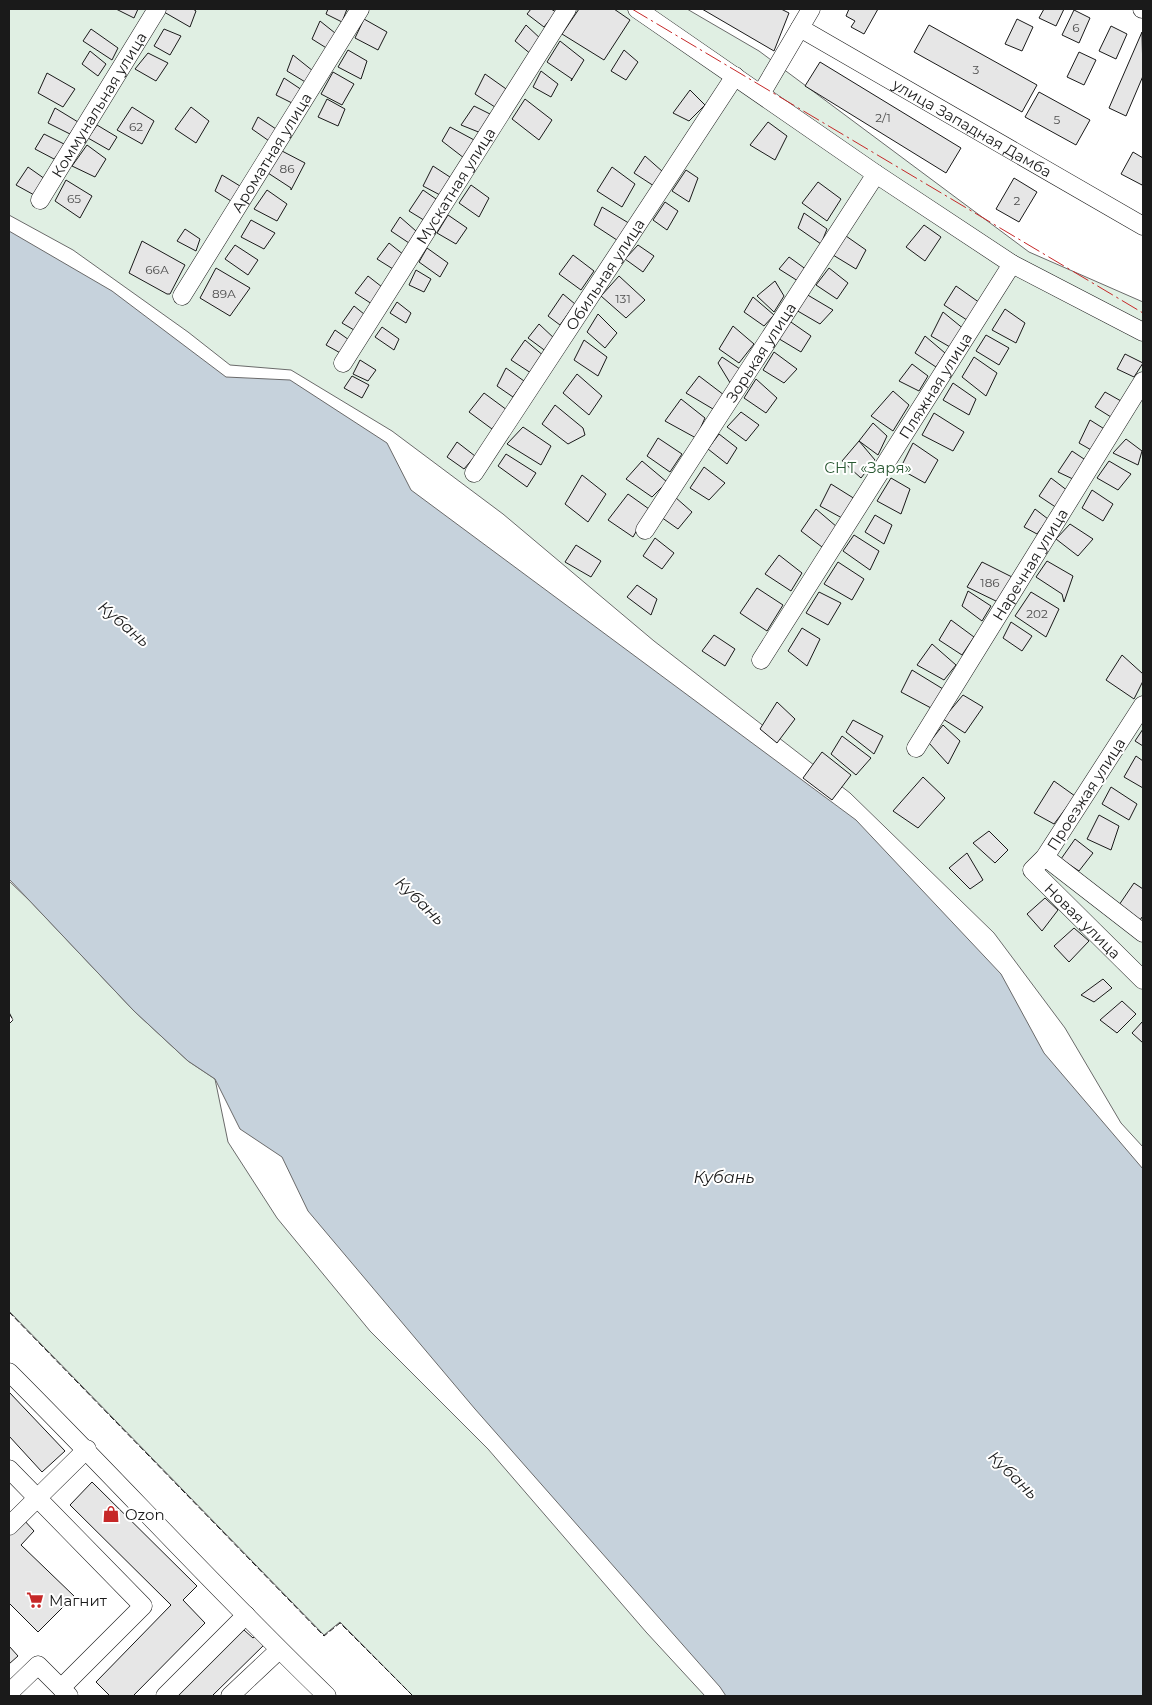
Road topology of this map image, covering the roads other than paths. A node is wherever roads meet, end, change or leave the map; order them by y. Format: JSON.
{"nodes":[{"id":1,"x":157,"y":9,"type":"edge"},
{"id":2,"x":360,"y":9,"type":"edge"},
{"id":3,"x":567,"y":9,"type":"edge"},
{"id":4,"x":637,"y":9,"type":"edge"},
{"id":5,"x":811,"y":9,"type":"edge"},
{"id":6,"x":800,"y":28,"type":"junction"},
{"id":7,"x":735,"y":76,"type":"junction"},
{"id":8,"x":761,"y":94,"type":"junction"},
{"id":9,"x":876,"y":174,"type":"junction"},
{"id":10,"x":40,"y":200,"type":"dead end"},
{"id":11,"x":1143,"y":226,"type":"edge"},
{"id":12,"x":1012,"y":264,"type":"junction"},
{"id":13,"x":182,"y":296,"type":"dead end"},
{"id":14,"x":1143,"y":332,"type":"edge"},
{"id":15,"x":343,"y":363,"type":"dead end"},
{"id":16,"x":1143,"y":381,"type":"edge"},
{"id":17,"x":474,"y":473,"type":"dead end"},
{"id":18,"x":645,"y":530,"type":"dead end"},
{"id":19,"x":761,"y":660,"type":"dead end"},
{"id":20,"x":1143,"y":705,"type":"edge"},
{"id":21,"x":916,"y":748,"type":"dead end"},
{"id":22,"x":1045,"y":857,"type":"junction"},
{"id":23,"x":1032,"y":870,"type":"joint"},
{"id":24,"x":1143,"y":933,"type":"edge"},
{"id":25,"x":1139,"y":975,"type":"edge"},
{"id":26,"x":9,"y":1372,"type":"edge"},
{"id":27,"x":87,"y":1449,"type":"junction"},
{"id":28,"x":9,"y":1469,"type":"edge"},
{"id":29,"x":37,"y":1498,"type":"junction"},
{"id":30,"x":9,"y":1526,"type":"edge"},
{"id":31,"x":246,"y":1615,"type":"junction"},
{"id":32,"x":279,"y":1650,"type":"junction"},
{"id":33,"x":65,"y":1692,"type":"edge"},
{"id":34,"x":9,"y":1693,"type":"edge"},
{"id":35,"x":165,"y":1696,"type":"edge"},
{"id":36,"x":230,"y":1696,"type":"edge"},
{"id":37,"x":327,"y":1696,"type":"edge"}],
"edges":[{"from":1,"to":10,"type":"street","name":"Коммунальная улица"},
{"from":2,"to":13,"type":"street","name":"Ароматная улица"},
{"from":3,"to":15,"type":"street","name":"Мускатная улица"},
{"from":4,"to":7,"type":"street"},
{"from":5,"to":6,"type":"street"},
{"from":6,"to":8,"type":"street"},
{"from":6,"to":11,"type":"street","name":"улица Западная Дамба"},
{"from":7,"to":8,"type":"street"},
{"from":7,"to":17,"type":"street","name":"Обильная улица"},
{"from":8,"to":9,"type":"street"},
{"from":9,"to":12,"type":"street"},
{"from":9,"to":18,"type":"street","name":"Зорькая улица"},
{"from":12,"to":14,"type":"street"},
{"from":12,"to":19,"type":"street","name":"Пляжная улица"},
{"from":16,"to":21,"type":"street","name":"Наречная улица"},
{"from":20,"to":22,"type":"street","name":"Проезжая улица"},
{"from":22,"to":23,"type":"street","name":"Проезжая улица"},
{"from":22,"to":24,"type":"street","name":"Проезжая улица"},
{"from":23,"to":25,"type":"street","name":"Новая улица"},
{"from":26,"to":27,"type":"street"},
{"from":27,"to":29,"type":"street"},
{"from":27,"to":31,"type":"street"},
{"from":28,"to":29,"type":"street"},
{"from":29,"to":30,"type":"street"},
{"from":29,"to":33,"type":"street"},
{"from":31,"to":32,"type":"street"},
{"from":31,"to":35,"type":"street"},
{"from":32,"to":36,"type":"street"},
{"from":32,"to":37,"type":"street"},
{"from":33,"to":34,"type":"street"}]}
